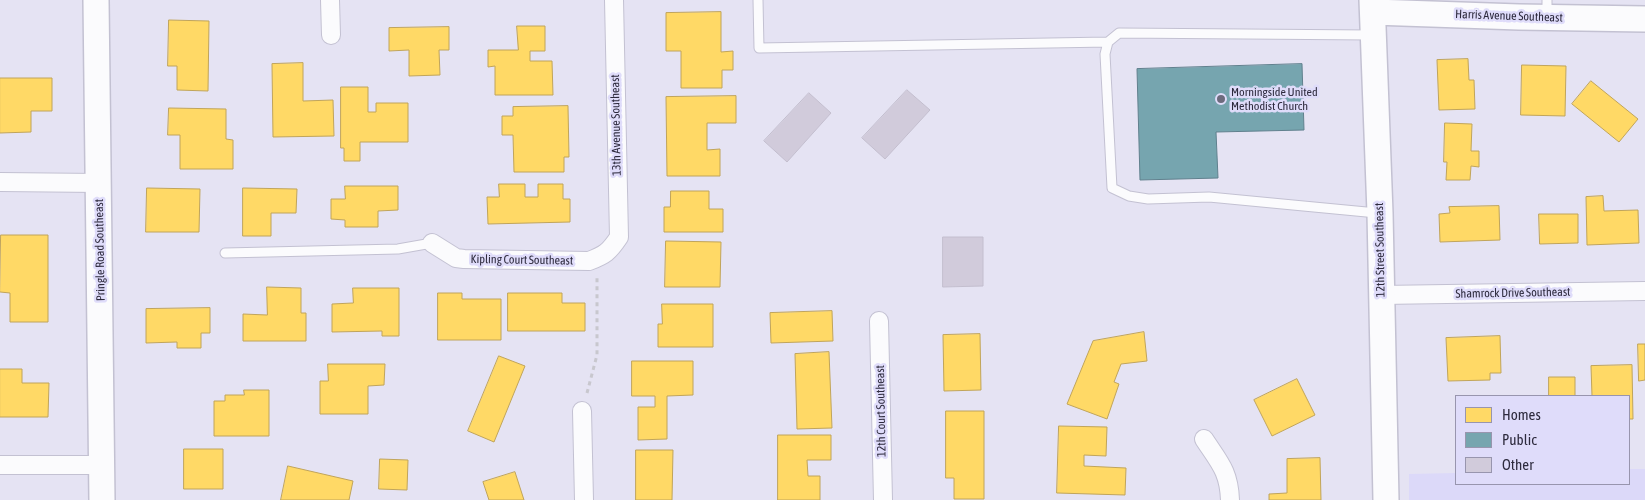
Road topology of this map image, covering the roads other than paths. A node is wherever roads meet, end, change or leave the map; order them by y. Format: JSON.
{"nodes":[{"id":1,"x":96,"y":0,"type":"edge"},
{"id":2,"x":330,"y":0,"type":"edge"},
{"id":3,"x":614,"y":0,"type":"edge"},
{"id":4,"x":758,"y":0,"type":"edge"},
{"id":5,"x":1548,"y":9,"type":"edge"},
{"id":6,"x":1373,"y":16,"type":"edge"},
{"id":7,"x":1645,"y":19,"type":"edge"},
{"id":8,"x":331,"y":35,"type":"dead end"},
{"id":9,"x":1108,"y":42,"type":"junction"},
{"id":10,"x":0,"y":182,"type":"edge"},
{"id":11,"x":99,"y":183,"type":"junction"},
{"id":12,"x":1380,"y":213,"type":"junction"},
{"id":13,"x":432,"y":242,"type":"joint"},
{"id":14,"x":225,"y":253,"type":"dead end"},
{"id":15,"x":604,"y":253,"type":"joint"},
{"id":16,"x":1645,"y":292,"type":"edge"},
{"id":17,"x":1381,"y":295,"type":"junction"},
{"id":18,"x":879,"y":321,"type":"dead end"},
{"id":19,"x":582,"y":411,"type":"road end"},
{"id":20,"x":1204,"y":439,"type":"dead end"},
{"id":21,"x":0,"y":465,"type":"edge"},
{"id":22,"x":102,"y":465,"type":"junction"},
{"id":23,"x":102,"y":500,"type":"edge"},
{"id":24,"x":584,"y":500,"type":"edge"},
{"id":25,"x":883,"y":500,"type":"edge"},
{"id":26,"x":1230,"y":500,"type":"edge"},
{"id":27,"x":1386,"y":500,"type":"edge"}],
"edges":[{"from":1,"to":11,"type":"main road","name":"Pringle Road Southeast"},
{"from":2,"to":8,"type":"street"},
{"from":3,"to":15,"type":"street","name":"13th Avenue Southeast"},
{"from":4,"to":9,"type":"lane"},
{"from":5,"to":6,"type":"main road","name":"Harris Avenue Southeast"},
{"from":5,"to":7,"type":"main road","name":"Harris Avenue Southeast"},
{"from":6,"to":9,"type":"lane"},
{"from":6,"to":12,"type":"main road","name":"12th Street Southeast"},
{"from":9,"to":12,"type":"lane"},
{"from":10,"to":11,"type":"street"},
{"from":11,"to":22,"type":"main road","name":"Pringle Road Southeast"},
{"from":12,"to":17,"type":"main road","name":"12th Street Southeast"},
{"from":13,"to":14,"type":"lane"},
{"from":13,"to":15,"type":"street","name":"Kipling Court Southeast"},
{"from":16,"to":17,"type":"street","name":"Shamrock Drive Southeast"},
{"from":17,"to":27,"type":"main road","name":"12th Street Southeast"},
{"from":18,"to":25,"type":"street","name":"12th Court Southeast"},
{"from":19,"to":24,"type":"street"},
{"from":20,"to":26,"type":"street"},
{"from":21,"to":22,"type":"street"},
{"from":22,"to":23,"type":"main road","name":"Pringle Road Southeast"}]}
